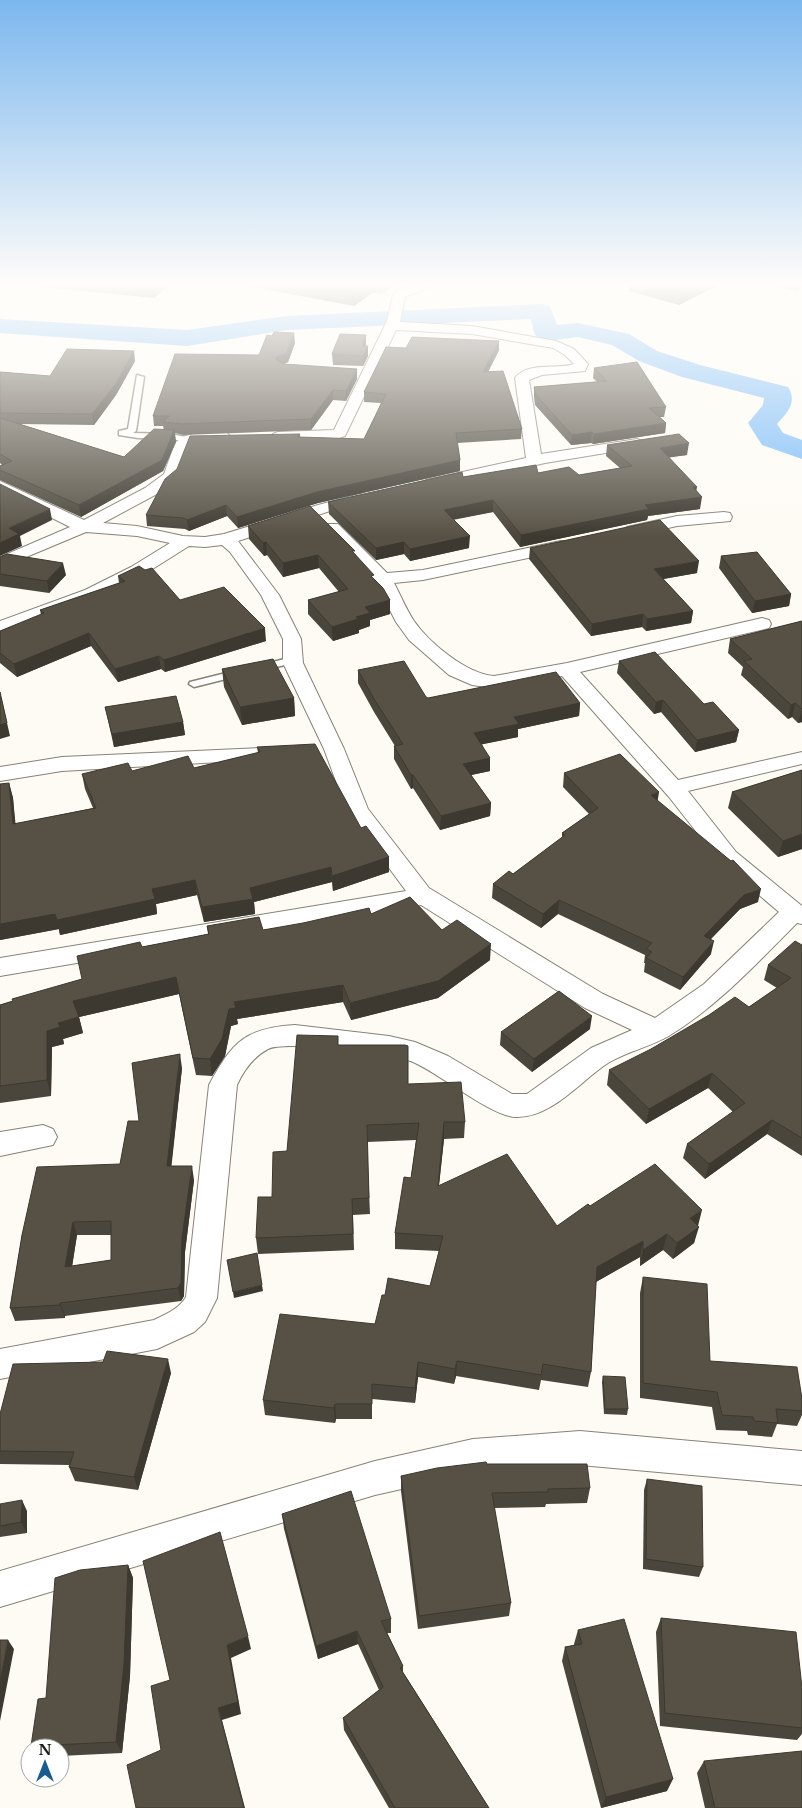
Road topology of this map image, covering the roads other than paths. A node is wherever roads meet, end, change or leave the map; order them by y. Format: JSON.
{"nodes":[{"id":1,"x":372,"y":368,"type":"edge"},
{"id":2,"x":579,"y":368,"type":"edge"},
{"id":3,"x":351,"y":372,"type":"edge"},
{"id":4,"x":370,"y":374,"type":"junction"},
{"id":5,"x":140,"y":377,"type":"dead end"},
{"id":6,"x":242,"y":436,"type":"edge"},
{"id":7,"x":261,"y":437,"type":"edge"},
{"id":8,"x":187,"y":440,"type":"junction"},
{"id":9,"x":655,"y":442,"type":"edge"},
{"id":10,"x":534,"y":460,"type":"junction"},
{"id":11,"x":0,"y":486,"type":"edge"},
{"id":12,"x":412,"y":488,"type":"edge"},
{"id":13,"x":377,"y":496,"type":"edge"},
{"id":14,"x":314,"y":511,"type":"junction"},
{"id":15,"x":724,"y":517,"type":"dead end"},
{"id":16,"x":84,"y":527,"type":"junction"},
{"id":17,"x":618,"y":534,"type":"edge"},
{"id":18,"x":226,"y":539,"type":"junction"},
{"id":19,"x":186,"y":542,"type":"junction"},
{"id":20,"x":579,"y":542,"type":"edge"},
{"id":21,"x":0,"y":563,"type":"edge"},
{"id":22,"x":383,"y":579,"type":"junction"},
{"id":23,"x":762,"y":624,"type":"dead end"},
{"id":24,"x":0,"y":627,"type":"edge"},
{"id":25,"x":293,"y":660,"type":"junction"},
{"id":26,"x":567,"y":669,"type":"junction"},
{"id":27,"x":194,"y":684,"type":"dead end"},
{"id":28,"x":317,"y":750,"type":"junction"},
{"id":29,"x":802,"y":758,"type":"edge"},
{"id":30,"x":0,"y":774,"type":"edge"},
{"id":31,"x":673,"y":788,"type":"junction"},
{"id":32,"x":426,"y":896,"type":"junction"},
{"id":33,"x":798,"y":914,"type":"edge"},
{"id":34,"x":0,"y":967,"type":"edge"},
{"id":35,"x":657,"y":1030,"type":"junction"},
{"id":36,"x":43,"y":1137,"type":"dead end"},
{"id":37,"x":0,"y":1144,"type":"edge"},
{"id":38,"x":0,"y":1364,"type":"edge"},
{"id":39,"x":802,"y":1468,"type":"edge"},
{"id":40,"x":0,"y":1589,"type":"edge"}],
"edges":[{"from":1,"to":4,"type":"street"},
{"from":2,"to":10,"type":"street"},
{"from":3,"to":4,"type":"street"},
{"from":4,"to":7,"type":"street"},
{"from":5,"to":8,"type":"lane"},
{"from":6,"to":8,"type":"street"},
{"from":8,"to":16,"type":"street"},
{"from":9,"to":10,"type":"street"},
{"from":10,"to":12,"type":"street"},
{"from":11,"to":16,"type":"street"},
{"from":13,"to":14,"type":"street"},
{"from":14,"to":18,"type":"street"},
{"from":14,"to":22,"type":"street"},
{"from":15,"to":17,"type":"street"},
{"from":16,"to":19,"type":"street"},
{"from":16,"to":21,"type":"street"},
{"from":18,"to":19,"type":"street"},
{"from":18,"to":25,"type":"street"},
{"from":19,"to":24,"type":"street"},
{"from":20,"to":22,"type":"street"},
{"from":22,"to":26,"type":"street"},
{"from":23,"to":26,"type":"street"},
{"from":25,"to":27,"type":"lane"},
{"from":25,"to":28,"type":"street"},
{"from":26,"to":31,"type":"street"},
{"from":28,"to":30,"type":"street"},
{"from":28,"to":32,"type":"street"},
{"from":29,"to":31,"type":"street"},
{"from":31,"to":33,"type":"street"},
{"from":32,"to":34,"type":"street"},
{"from":32,"to":35,"type":"street"},
{"from":33,"to":35,"type":"street"},
{"from":35,"to":38,"type":"street"},
{"from":36,"to":37,"type":"street"},
{"from":39,"to":40,"type":"street"}]}
